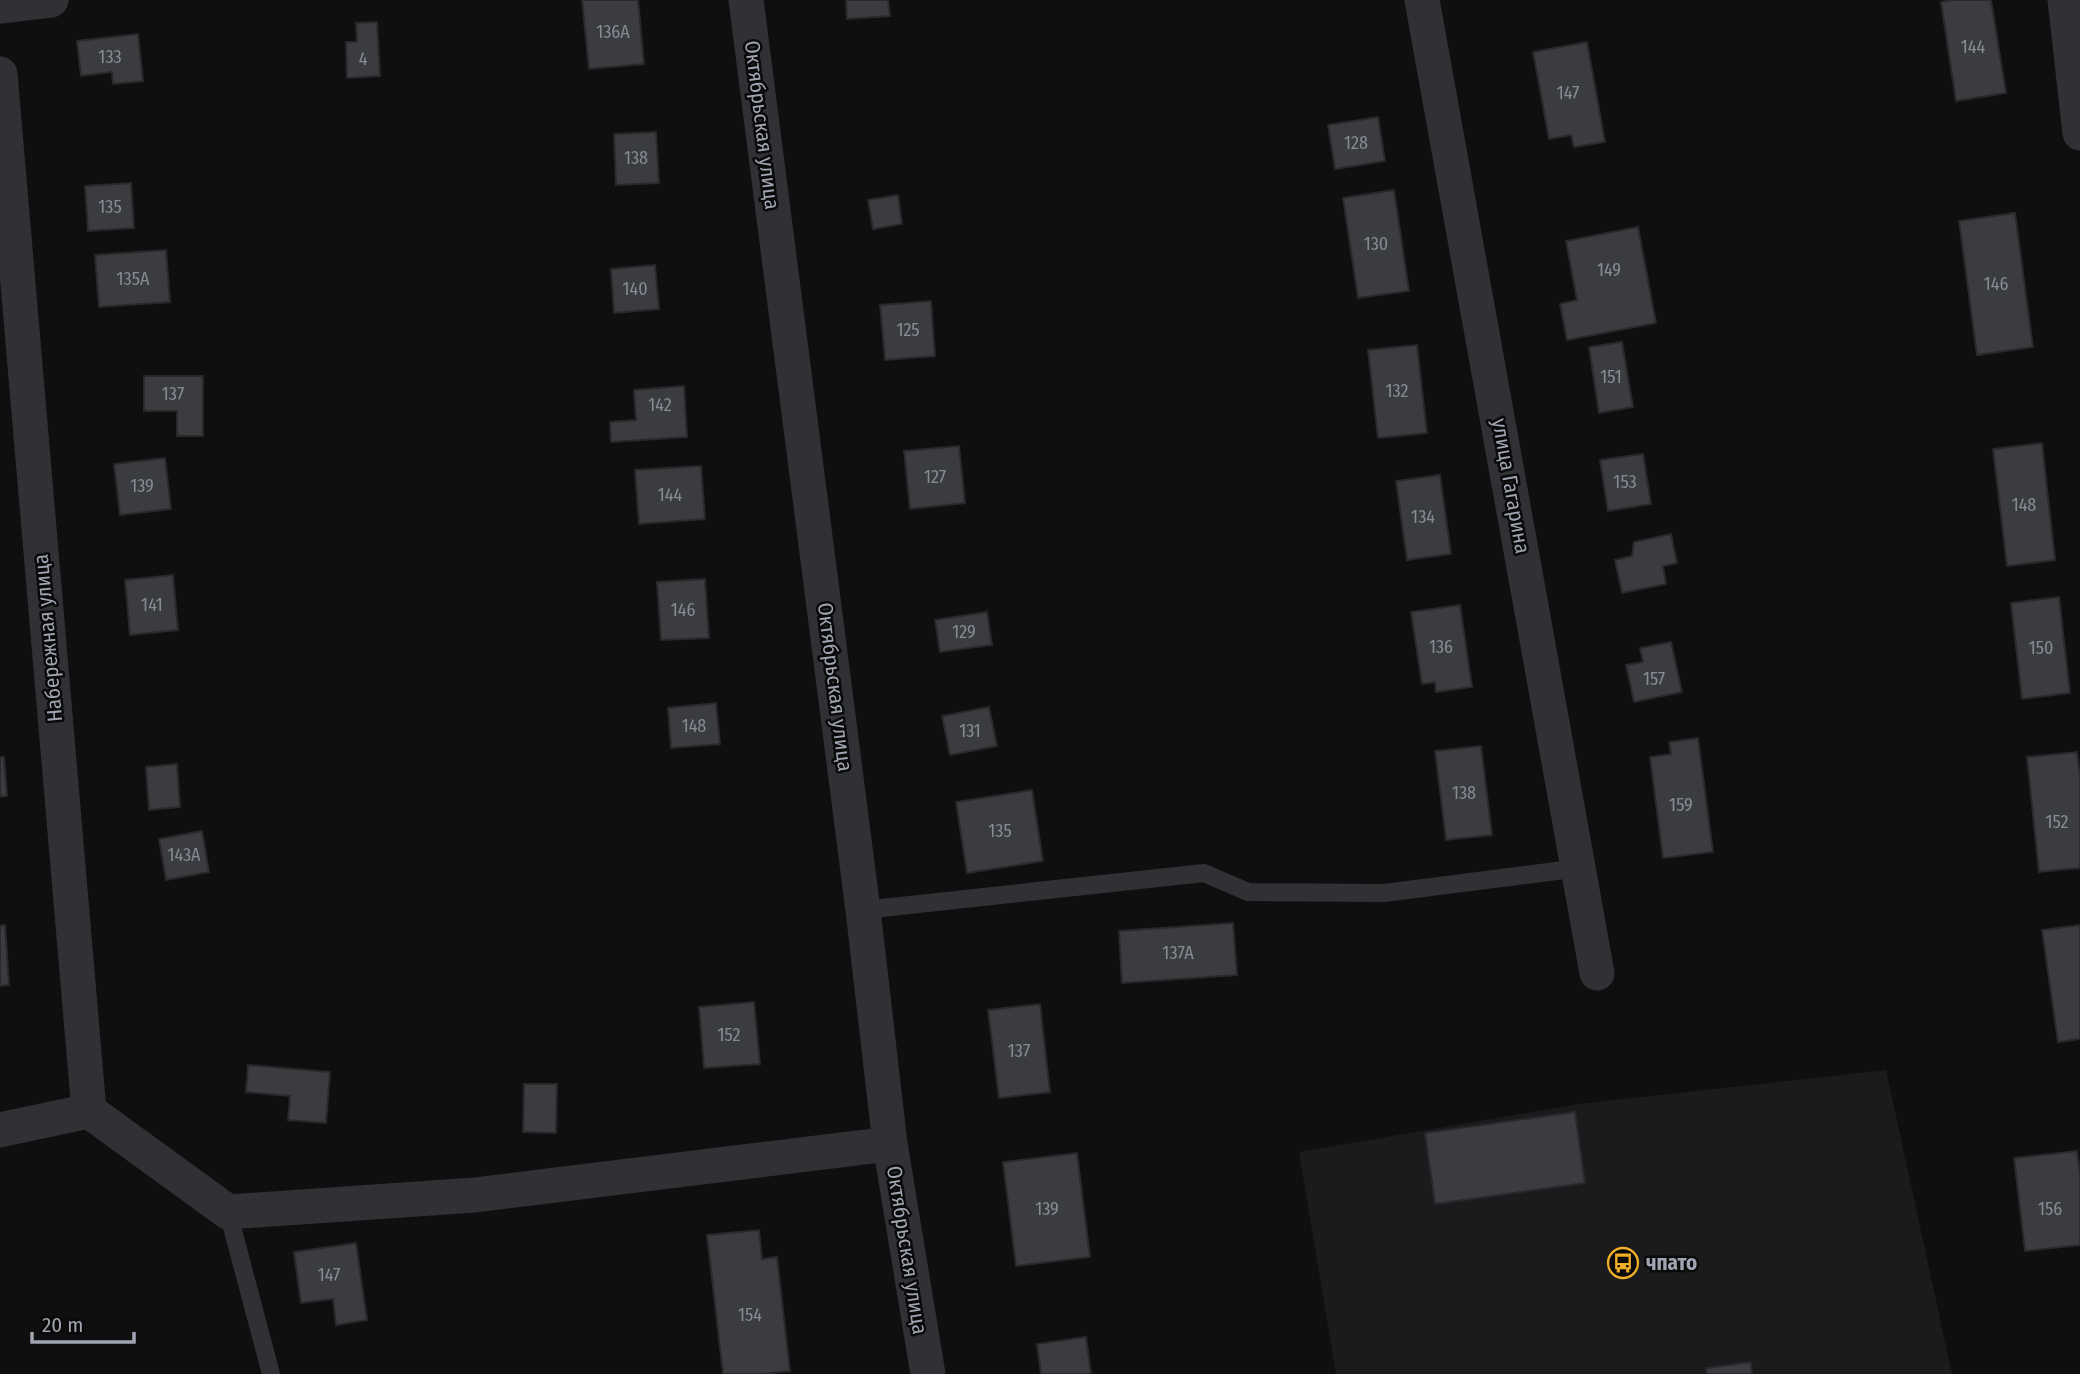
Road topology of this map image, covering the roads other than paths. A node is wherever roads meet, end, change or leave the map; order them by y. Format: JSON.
{"nodes":[{"id":1,"x":51,"y":0,"type":"edge"},
{"id":2,"x":746,"y":0,"type":"edge"},
{"id":3,"x":1422,"y":0,"type":"edge"},
{"id":4,"x":2065,"y":0,"type":"edge"},
{"id":5,"x":0,"y":6,"type":"edge"},
{"id":6,"x":0,"y":74,"type":"edge"},
{"id":7,"x":2080,"y":134,"type":"edge"},
{"id":8,"x":1580,"y":868,"type":"junction"},
{"id":9,"x":863,"y":910,"type":"junction"},
{"id":10,"x":1597,"y":973,"type":"dead end"},
{"id":11,"x":89,"y":1111,"type":"junction"},
{"id":12,"x":0,"y":1130,"type":"edge"},
{"id":13,"x":890,"y":1144,"type":"junction"},
{"id":14,"x":228,"y":1212,"type":"junction"},
{"id":15,"x":271,"y":1374,"type":"edge"},
{"id":16,"x":928,"y":1374,"type":"edge"}],
"edges":[{"from":1,"to":5,"type":"street"},
{"from":2,"to":9,"type":"street","name":"Октябрьская улица"},
{"from":3,"to":8,"type":"street","name":"улица Гагарина"},
{"from":4,"to":7,"type":"street"},
{"from":6,"to":11,"type":"street","name":"Набережная улица"},
{"from":8,"to":9,"type":"lane"},
{"from":8,"to":10,"type":"street","name":"улица Гагарина"},
{"from":9,"to":13,"type":"street","name":"Октябрьская улица"},
{"from":11,"to":12,"type":"street"},
{"from":11,"to":14,"type":"street"},
{"from":13,"to":14,"type":"street"},
{"from":13,"to":16,"type":"street","name":"Октябрьская улица"},
{"from":14,"to":15,"type":"lane"}]}
